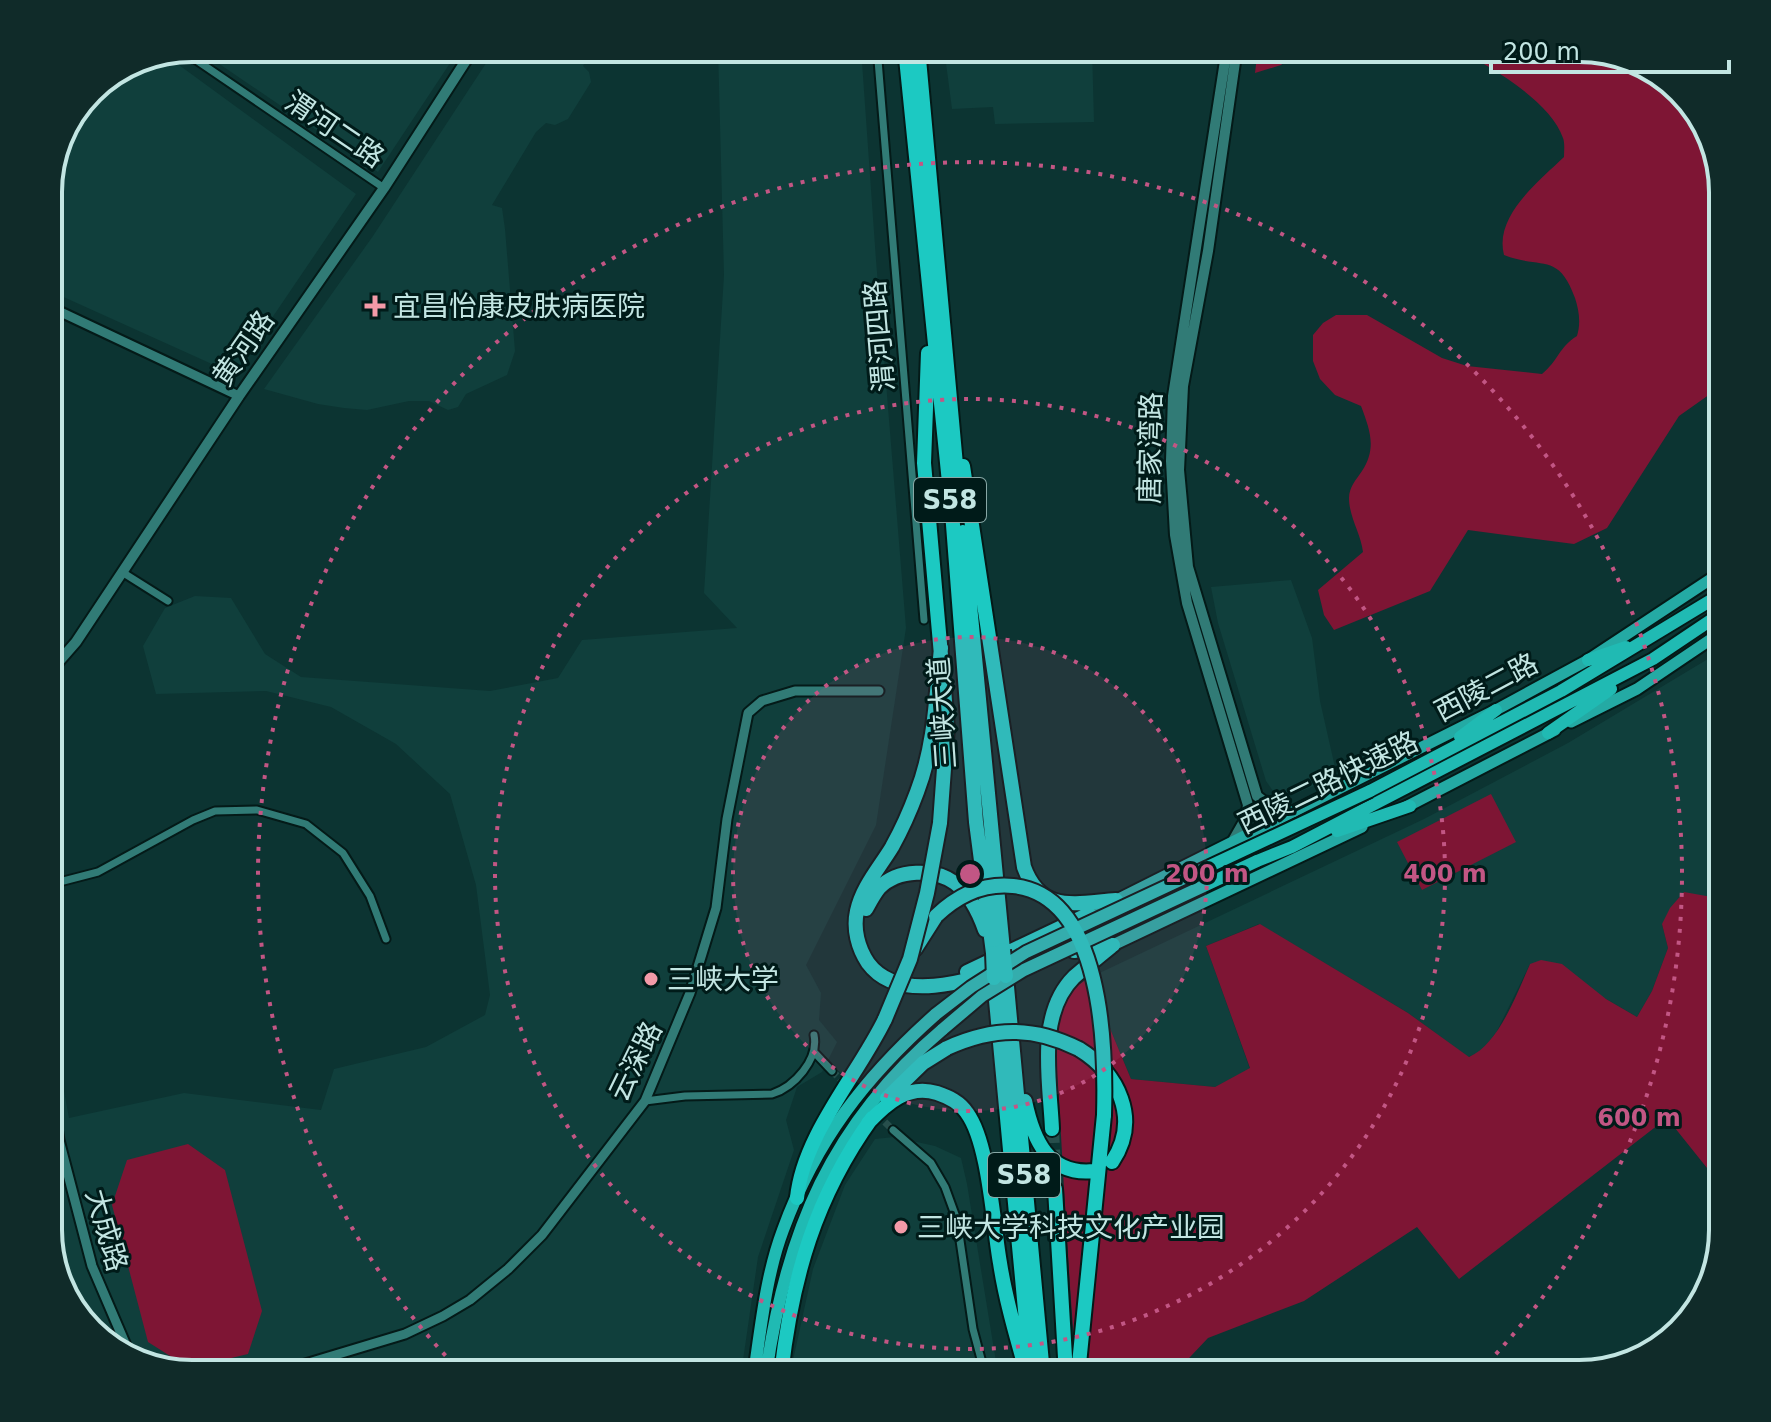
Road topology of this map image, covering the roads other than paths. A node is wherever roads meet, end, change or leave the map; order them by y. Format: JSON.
{"nodes":[{"id":1,"x":199,"y":62,"type":"edge"},
{"id":2,"x":465,"y":62,"type":"edge"},
{"id":3,"x":878,"y":62,"type":"edge"},
{"id":4,"x":906,"y":62,"type":"edge"},
{"id":5,"x":919,"y":62,"type":"edge"},
{"id":6,"x":1225,"y":62,"type":"edge"},
{"id":7,"x":1235,"y":62,"type":"edge"},
{"id":8,"x":384,"y":188,"type":"junction"},
{"id":9,"x":62,"y":313,"type":"edge"},
{"id":10,"x":930,"y":313,"type":"junction"},
{"id":11,"x":949,"y":392,"type":"junction"},
{"id":12,"x":239,"y":396,"type":"junction"},
{"id":13,"x":122,"y":572,"type":"junction"},
{"id":14,"x":1709,"y":580,"type":"edge"},
{"id":15,"x":168,"y":601,"type":"dead end"},
{"id":16,"x":1709,"y":602,"type":"edge"},
{"id":17,"x":924,"y":620,"type":"dead end"},
{"id":18,"x":1709,"y":621,"type":"edge"},
{"id":19,"x":1648,"y":640,"type":"junction"},
{"id":20,"x":1709,"y":640,"type":"edge"},
{"id":21,"x":941,"y":648,"type":"junction"},
{"id":22,"x":62,"y":658,"type":"edge"},
{"id":23,"x":1653,"y":659,"type":"junction"},
{"id":24,"x":1588,"y":660,"type":"junction"},
{"id":25,"x":879,"y":691,"type":"dead end"},
{"id":26,"x":1496,"y":710,"type":"junction"},
{"id":27,"x":1548,"y":733,"type":"junction"},
{"id":28,"x":1428,"y":762,"type":"junction"},
{"id":29,"x":1410,"y":806,"type":"junction"},
{"id":30,"x":1294,"y":812,"type":"junction"},
{"id":31,"x":1234,"y":839,"type":"junction"},
{"id":32,"x":1292,"y":847,"type":"junction"},
{"id":33,"x":1156,"y":880,"type":"junction"},
{"id":34,"x":62,"y":881,"type":"edge"},
{"id":35,"x":1116,"y":900,"type":"junction"},
{"id":36,"x":1184,"y":911,"type":"junction"},
{"id":37,"x":1089,"y":914,"type":"joint"},
{"id":38,"x":386,"y":939,"type":"dead end"},
{"id":39,"x":1113,"y":945,"type":"junction"},
{"id":40,"x":998,"y":952,"type":"junction"},
{"id":41,"x":1053,"y":954,"type":"junction"},
{"id":42,"x":910,"y":959,"type":"junction"},
{"id":43,"x":1000,"y":977,"type":"junction"},
{"id":44,"x":1010,"y":1013,"type":"junction"},
{"id":45,"x":814,"y":1035,"type":"dead end"},
{"id":46,"x":814,"y":1052,"type":"junction"},
{"id":47,"x":832,"y":1071,"type":"tunnel mouth"},
{"id":48,"x":645,"y":1101,"type":"junction"},
{"id":49,"x":868,"y":1123,"type":"junction"},
{"id":50,"x":1052,"y":1129,"type":"tunnel mouth"},
{"id":51,"x":893,"y":1130,"type":"tunnel mouth"},
{"id":52,"x":62,"y":1154,"type":"edge"},
{"id":53,"x":1112,"y":1162,"type":"dead end"},
{"id":54,"x":1094,"y":1171,"type":"dead end"},
{"id":55,"x":1055,"y":1189,"type":"tunnel mouth"},
{"id":56,"x":797,"y":1198,"type":"junction"},
{"id":57,"x":124,"y":1341,"type":"edge"},
{"id":58,"x":319,"y":1360,"type":"edge"},
{"id":59,"x":756,"y":1360,"type":"edge"},
{"id":60,"x":768,"y":1360,"type":"edge"},
{"id":61,"x":783,"y":1360,"type":"edge"},
{"id":62,"x":981,"y":1360,"type":"edge"},
{"id":63,"x":1025,"y":1360,"type":"edge"},
{"id":64,"x":1028,"y":1360,"type":"edge"},
{"id":65,"x":1042,"y":1360,"type":"edge"},
{"id":66,"x":1065,"y":1360,"type":"edge"},
{"id":67,"x":1079,"y":1360,"type":"edge"}],
"edges":[{"from":1,"to":8,"type":"street","name":"渭河二路"},
{"from":2,"to":8,"type":"main road","name":"黄河路"},
{"from":3,"to":17,"type":"street","name":"渭河四路"},
{"from":4,"to":10,"type":"highway","name":"三峡大道","number":"S58"},
{"from":5,"to":11,"type":"highway","name":"三峡大道","number":"S58"},
{"from":6,"to":31,"type":"main road","name":"唐家湾路"},
{"from":7,"to":30,"type":"main road","name":"唐家湾路"},
{"from":8,"to":12,"type":"main road","name":"黄河路"},
{"from":9,"to":12,"type":"street"},
{"from":10,"to":21,"type":"highway"},
{"from":10,"to":40,"type":"highway","name":"三峡大道","number":"S58"},
{"from":11,"to":35,"type":"highway"},
{"from":11,"to":40,"type":"highway","name":"三峡大道","number":"S58"},
{"from":12,"to":13,"type":"main road","name":"黄河路"},
{"from":13,"to":15,"type":"street"},
{"from":13,"to":22,"type":"main road","name":"黄河路"},
{"from":14,"to":24,"type":"main road","name":"西陵二路"},
{"from":16,"to":19,"type":"highway","name":"西陵二路快速路"},
{"from":18,"to":23,"type":"highway","name":"西陵二路快速路"},
{"from":19,"to":24,"type":"highway"},
{"from":19,"to":28,"type":"highway","name":"西陵二路快速路"},
{"from":20,"to":27,"type":"main road"},
{"from":21,"to":41,"type":"highway"},
{"from":21,"to":42,"type":"highway","bridge":true},
{"from":23,"to":27,"type":"highway"},
{"from":23,"to":32,"type":"highway","name":"西陵二路快速路"},
{"from":24,"to":26,"type":"main road","name":"西陵二路"},
{"from":25,"to":48,"type":"street","name":"云深路"},
{"from":26,"to":28,"type":"highway"},
{"from":26,"to":30,"type":"main road","name":"西陵二路"},
{"from":27,"to":29,"type":"main road"},
{"from":28,"to":56,"type":"highway","name":"西陵二路快速路","bridge":true},
{"from":29,"to":32,"type":"highway"},
{"from":29,"to":36,"type":"main road"},
{"from":30,"to":31,"type":"main road","name":"西陵二路"},
{"from":31,"to":33,"type":"main road","name":"西陵二路"},
{"from":32,"to":41,"type":"highway","name":"西陵二路快速路","bridge":true},
{"from":33,"to":35,"type":"main road","name":"西陵二路"},
{"from":33,"to":36,"type":"main road"},
{"from":34,"to":38,"type":"street"},
{"from":35,"to":37,"type":"main road","name":"西陵二路"},
{"from":36,"to":39,"type":"main road"},
{"from":37,"to":40,"type":"highway"},
{"from":39,"to":41,"type":"highway"},
{"from":39,"to":50,"type":"highway"},
{"from":40,"to":43,"type":"highway","name":"三峡大道","number":"S58","bridge":true},
{"from":41,"to":60,"type":"highway","name":"西陵二路快速路","bridge":true},
{"from":42,"to":56,"type":"highway","bridge":true},
{"from":42,"to":67,"type":"highway","bridge":true},
{"from":43,"to":44,"type":"highway","name":"三峡大道","number":"S58"},
{"from":43,"to":64,"type":"highway","name":"三峡大道","number":"S58"},
{"from":44,"to":54,"type":"highway"},
{"from":44,"to":65,"type":"highway","name":"三峡大道","number":"S58"},
{"from":45,"to":46,"type":"street"},
{"from":46,"to":47,"type":"street"},
{"from":46,"to":48,"type":"street"},
{"from":48,"to":58,"type":"street","name":"云深路"},
{"from":49,"to":53,"type":"highway","bridge":true},
{"from":49,"to":61,"type":"highway"},
{"from":49,"to":63,"type":"highway"},
{"from":51,"to":62,"type":"street"},
{"from":52,"to":57,"type":"street","name":"大成路"},
{"from":55,"to":66,"type":"highway"},
{"from":56,"to":59,"type":"highway","name":"西陵二路快速路"}]}
